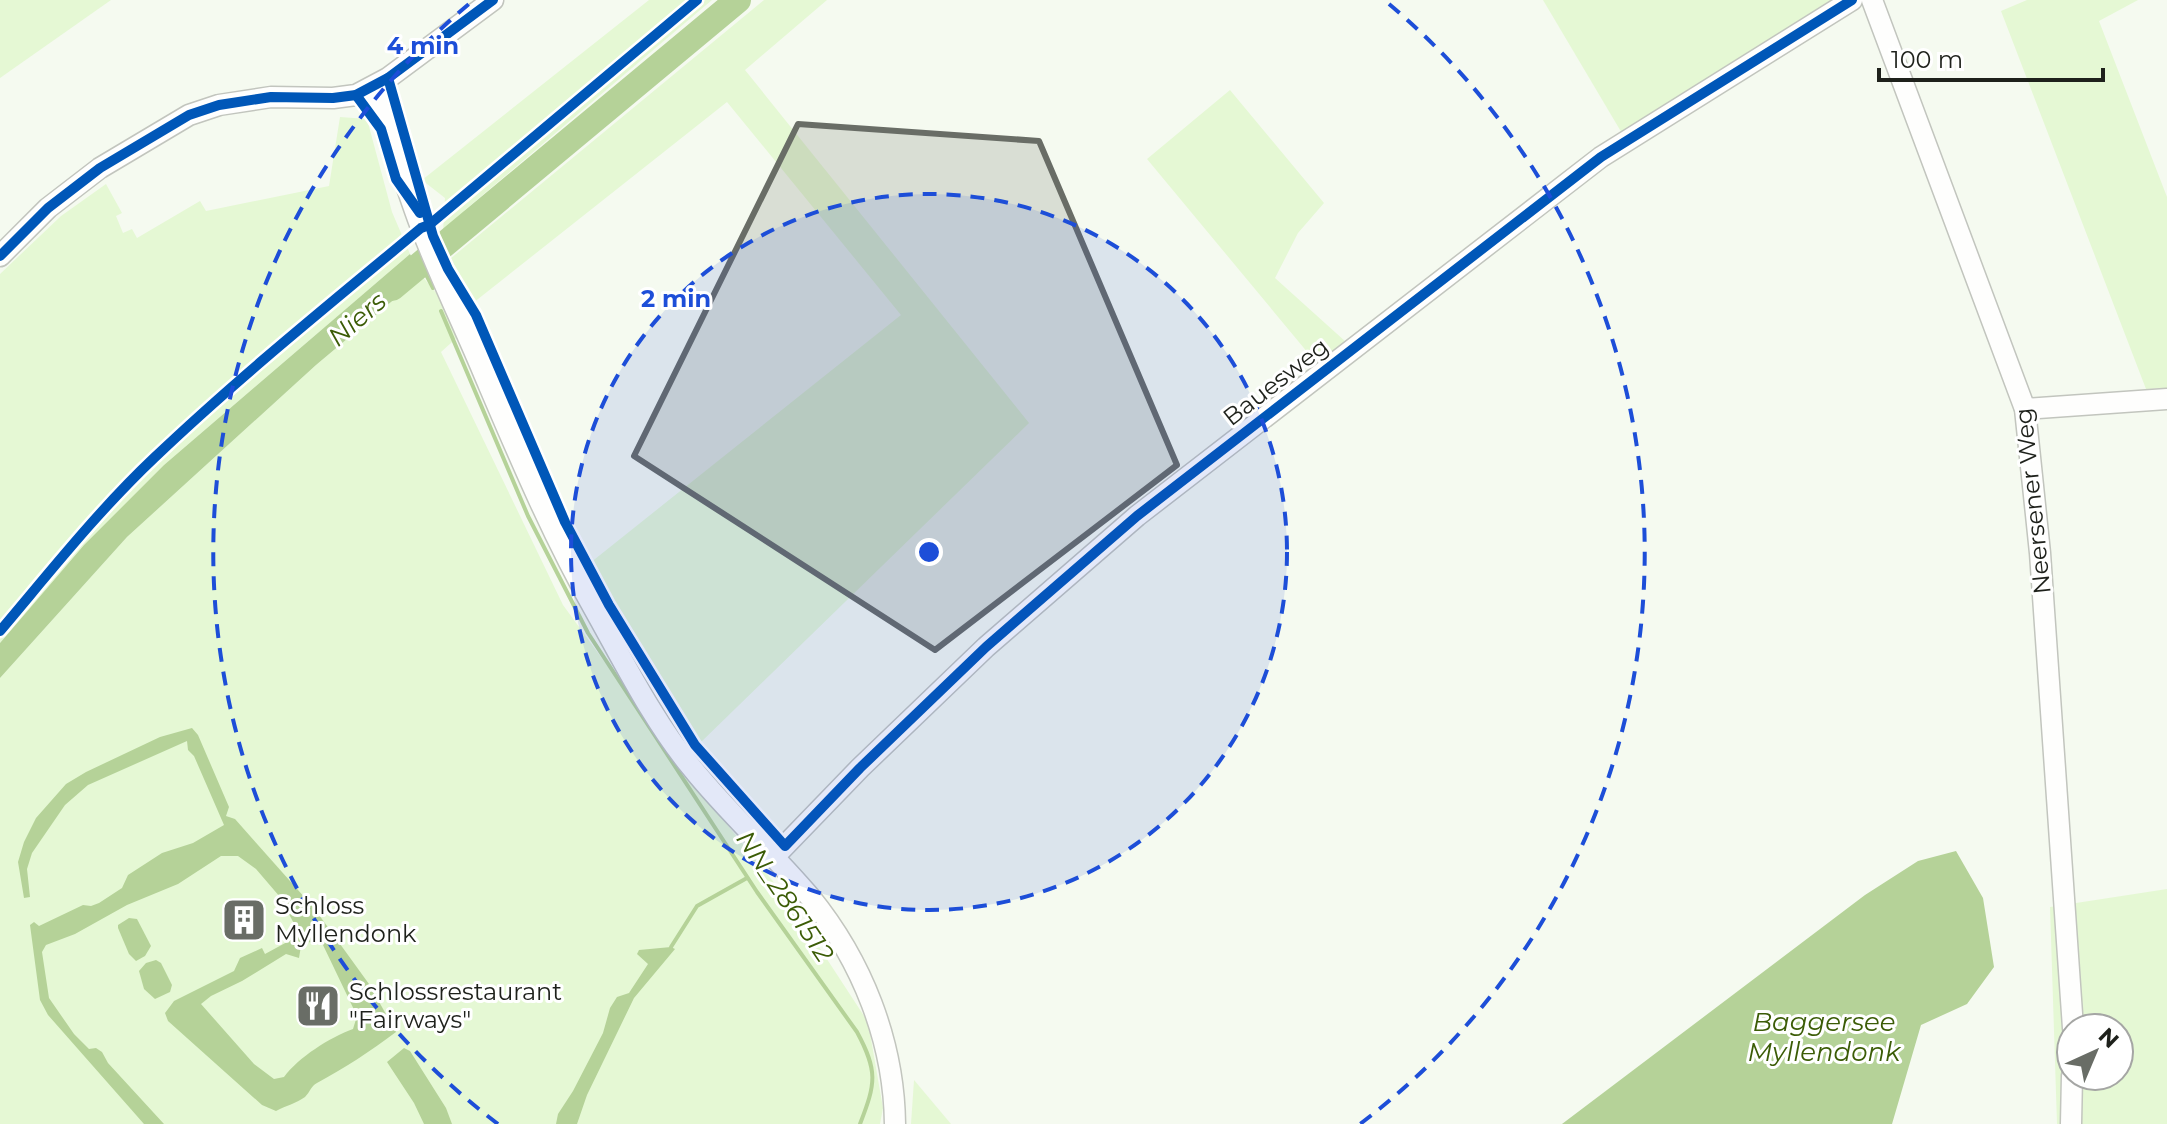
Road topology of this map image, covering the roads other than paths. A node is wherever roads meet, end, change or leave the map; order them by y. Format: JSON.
{"nodes":[{"id":1,"x":493,"y":0,"type":"edge"},
{"id":2,"x":1852,"y":0,"type":"edge"},
{"id":3,"x":1872,"y":0,"type":"edge"},
{"id":4,"x":375,"y":87,"type":"junction"},
{"id":5,"x":0,"y":256,"type":"edge"},
{"id":6,"x":2167,"y":399,"type":"edge"},
{"id":7,"x":2025,"y":409,"type":"junction"},
{"id":8,"x":774,"y":857,"type":"junction"},
{"id":9,"x":2072,"y":1012,"type":"edge"},
{"id":10,"x":2072,"y":1092,"type":"edge"},
{"id":11,"x":895,"y":1124,"type":"edge"},
{"id":12,"x":2071,"y":1124,"type":"edge"}],
"edges":[{"from":1,"to":4,"type":"street"},
{"from":2,"to":8,"type":"street","name":"Bauesweg"},
{"from":3,"to":7,"type":"street","name":"Neersener Weg"},
{"from":4,"to":5,"type":"street"},
{"from":4,"to":8,"type":"street"},
{"from":6,"to":7,"type":"street"},
{"from":7,"to":9,"type":"street","name":"Neersener Weg"},
{"from":8,"to":11,"type":"street"},
{"from":10,"to":12,"type":"street"}]}
